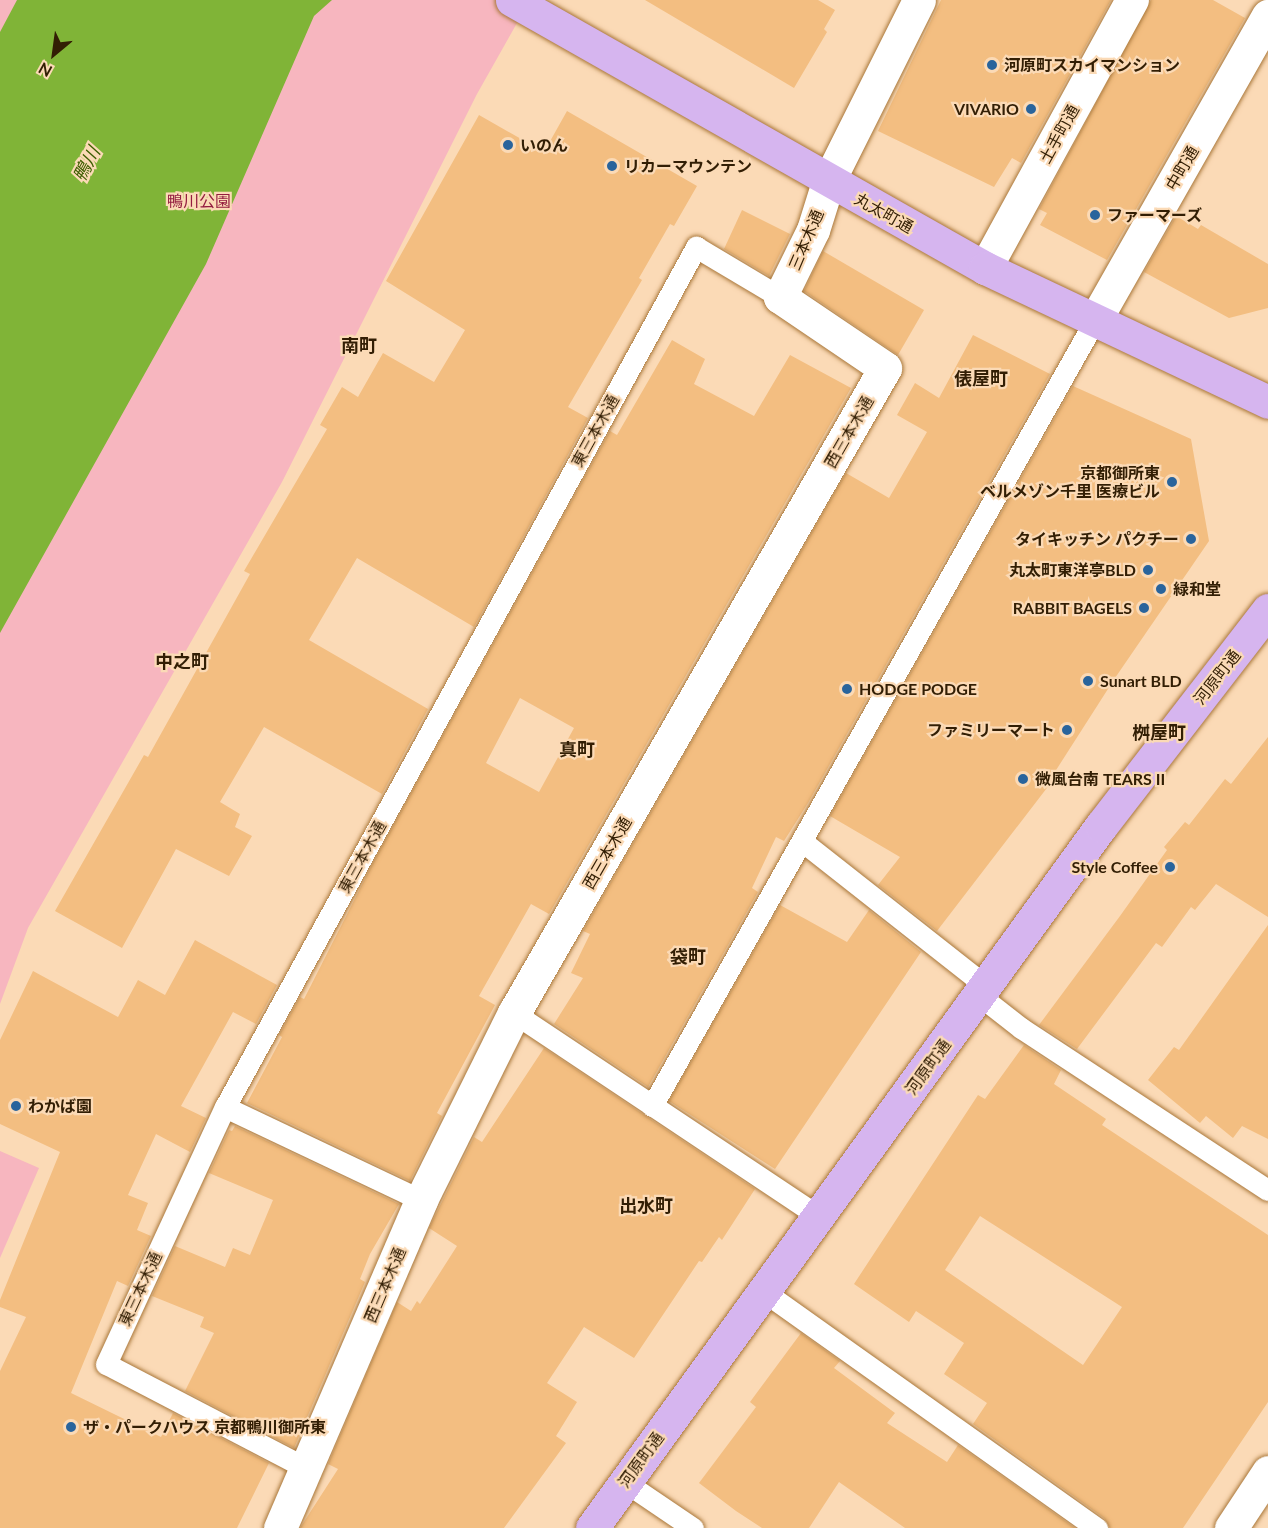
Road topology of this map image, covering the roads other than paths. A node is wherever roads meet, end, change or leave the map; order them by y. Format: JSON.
{"nodes":[{"id":1,"x":512,"y":0,"type":"edge"},
{"id":2,"x":919,"y":0,"type":"edge"},
{"id":3,"x":1132,"y":0,"type":"edge"},
{"id":4,"x":1268,"y":16,"type":"edge"},
{"id":5,"x":828,"y":182,"type":"junction"},
{"id":6,"x":985,"y":268,"type":"junction"},
{"id":7,"x":780,"y":297,"type":"junction"},
{"id":8,"x":1095,"y":320,"type":"junction"},
{"id":9,"x":1268,"y":402,"type":"edge"},
{"id":10,"x":1268,"y":610,"type":"edge"},
{"id":11,"x":803,"y":842,"type":"junction"},
{"id":12,"x":983,"y":992,"type":"junction"},
{"id":13,"x":514,"y":1013,"type":"junction"},
{"id":14,"x":652,"y":1106,"type":"junction"},
{"id":15,"x":225,"y":1107,"type":"junction"},
{"id":16,"x":1268,"y":1190,"type":"edge"},
{"id":17,"x":421,"y":1200,"type":"junction"},
{"id":18,"x":818,"y":1216,"type":"junction"},
{"id":19,"x":763,"y":1291,"type":"junction"},
{"id":20,"x":306,"y":1468,"type":"junction"},
{"id":21,"x":1268,"y":1472,"type":"edge"},
{"id":22,"x":625,"y":1482,"type":"junction"},
{"id":23,"x":280,"y":1528,"type":"edge"},
{"id":24,"x":592,"y":1528,"type":"edge"},
{"id":25,"x":693,"y":1528,"type":"edge"},
{"id":26,"x":1097,"y":1528,"type":"edge"},
{"id":27,"x":1231,"y":1528,"type":"edge"}],
"edges":[{"from":1,"to":5,"type":"main road","name":"丸太町通"},
{"from":2,"to":5,"type":"street","name":"三本木通"},
{"from":3,"to":6,"type":"street","name":"土手町通"},
{"from":4,"to":8,"type":"street","name":"中町通"},
{"from":5,"to":6,"type":"main road","name":"丸太町通"},
{"from":5,"to":7,"type":"street","name":"三本木通"},
{"from":6,"to":8,"type":"main road","name":"丸太町通"},
{"from":7,"to":13,"type":"street","name":"西三本木通"},
{"from":7,"to":15,"type":"lane","name":"東三本木通"},
{"from":8,"to":9,"type":"main road","name":"丸太町通"},
{"from":8,"to":11,"type":"lane"},
{"from":10,"to":12,"type":"main road","name":"河原町通"},
{"from":11,"to":12,"type":"lane"},
{"from":11,"to":14,"type":"lane"},
{"from":12,"to":16,"type":"lane"},
{"from":12,"to":18,"type":"main road","name":"河原町通"},
{"from":13,"to":14,"type":"lane"},
{"from":13,"to":17,"type":"street","name":"西三本木通"},
{"from":14,"to":18,"type":"lane"},
{"from":15,"to":17,"type":"lane"},
{"from":15,"to":20,"type":"lane","name":"東三本木通"},
{"from":17,"to":20,"type":"street","name":"西三本木通"},
{"from":18,"to":19,"type":"main road","name":"河原町通"},
{"from":19,"to":22,"type":"main road","name":"河原町通"},
{"from":19,"to":26,"type":"lane"},
{"from":20,"to":23,"type":"street"},
{"from":21,"to":27,"type":"street"},
{"from":22,"to":24,"type":"main road","name":"河原町通"},
{"from":22,"to":25,"type":"lane"}]}
